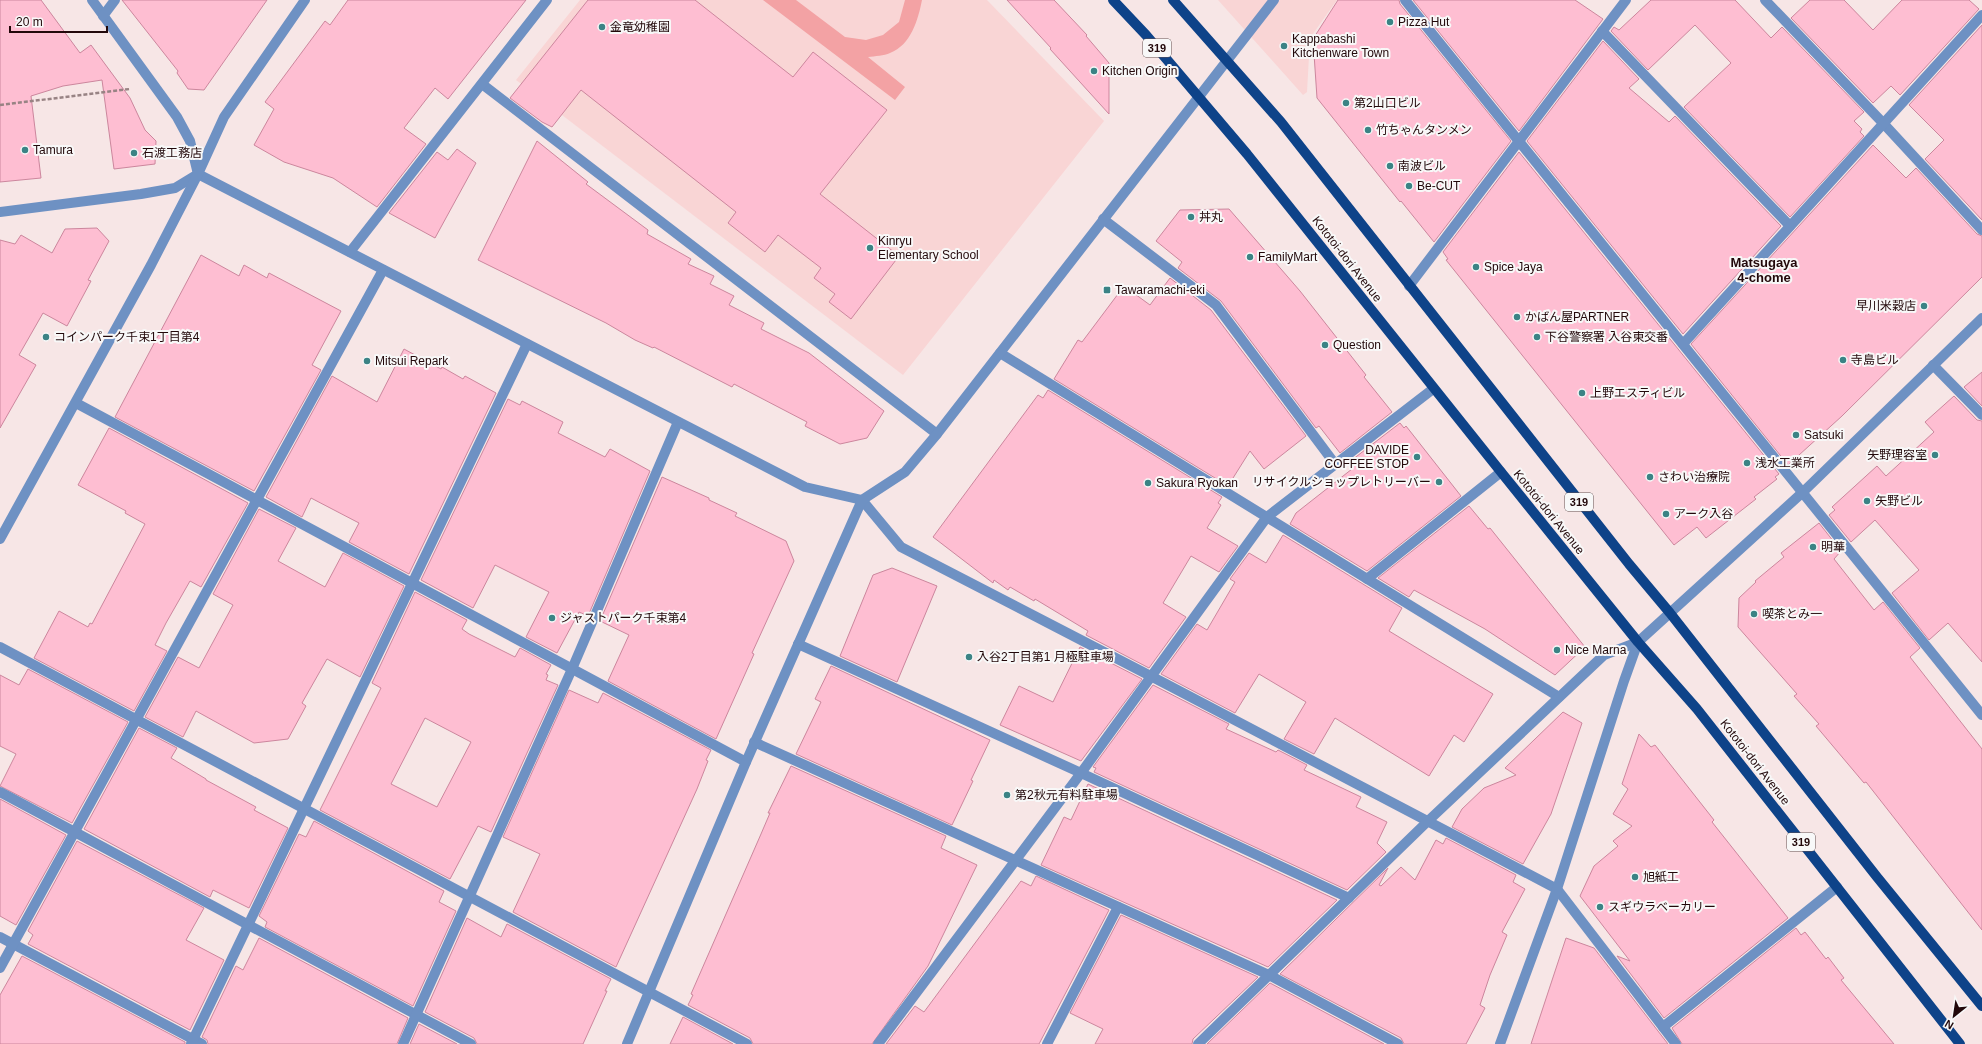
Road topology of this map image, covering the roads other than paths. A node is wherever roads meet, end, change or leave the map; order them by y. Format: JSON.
{"nodes":[{"id":1,"x":92,"y":0,"type":"edge"},
{"id":2,"x":115,"y":0,"type":"edge"},
{"id":3,"x":305,"y":0,"type":"edge"},
{"id":4,"x":546,"y":0,"type":"edge"},
{"id":5,"x":1113,"y":0,"type":"edge"},
{"id":6,"x":1173,"y":0,"type":"edge"},
{"id":7,"x":1274,"y":0,"type":"edge"},
{"id":8,"x":1405,"y":0,"type":"edge"},
{"id":9,"x":1626,"y":0,"type":"edge"},
{"id":10,"x":1765,"y":0,"type":"edge"},
{"id":11,"x":103,"y":16,"type":"junction"},
{"id":12,"x":1981,"y":18,"type":"edge"},
{"id":13,"x":1602,"y":31,"type":"junction"},
{"id":14,"x":1228,"y":60,"type":"junction"},
{"id":15,"x":482,"y":84,"type":"junction"},
{"id":16,"x":1200,"y":98,"type":"junction"},
{"id":17,"x":1883,"y":123,"type":"junction"},
{"id":18,"x":1519,"y":141,"type":"junction"},
{"id":19,"x":198,"y":174,"type":"junction"},
{"id":20,"x":0,"y":212,"type":"edge"},
{"id":21,"x":1103,"y":219,"type":"junction"},
{"id":22,"x":1790,"y":226,"type":"junction"},
{"id":23,"x":1982,"y":230,"type":"edge"},
{"id":24,"x":350,"y":252,"type":"junction"},
{"id":25,"x":383,"y":270,"type":"junction"},
{"id":26,"x":1408,"y":286,"type":"junction"},
{"id":27,"x":1982,"y":318,"type":"edge"},
{"id":28,"x":527,"y":344,"type":"junction"},
{"id":29,"x":1683,"y":344,"type":"junction"},
{"id":30,"x":1000,"y":353,"type":"junction"},
{"id":31,"x":1933,"y":365,"type":"junction"},
{"id":32,"x":1433,"y":389,"type":"junction"},
{"id":33,"x":76,"y":402,"type":"junction"},
{"id":34,"x":1982,"y":415,"type":"edge"},
{"id":35,"x":678,"y":422,"type":"junction"},
{"id":36,"x":937,"y":434,"type":"junction"},
{"id":37,"x":1335,"y":464,"type":"junction"},
{"id":38,"x":1501,"y":472,"type":"junction"},
{"id":39,"x":1804,"y":492,"type":"junction"},
{"id":40,"x":257,"y":499,"type":"junction"},
{"id":41,"x":862,"y":500,"type":"junction"},
{"id":42,"x":1267,"y":517,"type":"junction"},
{"id":43,"x":0,"y":539,"type":"edge"},
{"id":44,"x":1367,"y":579,"type":"junction"},
{"id":45,"x":412,"y":583,"type":"junction"},
{"id":46,"x":1670,"y":613,"type":"junction"},
{"id":47,"x":1638,"y":642,"type":"junction"},
{"id":48,"x":798,"y":644,"type":"junction"},
{"id":49,"x":0,"y":647,"type":"edge"},
{"id":50,"x":572,"y":669,"type":"junction"},
{"id":51,"x":1151,"y":676,"type":"junction"},
{"id":52,"x":1559,"y":697,"type":"junction"},
{"id":53,"x":1981,"y":711,"type":"edge"},
{"id":54,"x":137,"y":720,"type":"junction"},
{"id":55,"x":754,"y":742,"type":"junction"},
{"id":56,"x":746,"y":762,"type":"junction"},
{"id":57,"x":1081,"y":773,"type":"junction"},
{"id":58,"x":0,"y":792,"type":"edge"},
{"id":59,"x":304,"y":809,"type":"junction"},
{"id":60,"x":1427,"y":822,"type":"junction"},
{"id":61,"x":74,"y":833,"type":"junction"},
{"id":62,"x":1015,"y":860,"type":"junction"},
{"id":63,"x":1837,"y":887,"type":"junction"},
{"id":64,"x":1556,"y":889,"type":"junction"},
{"id":65,"x":468,"y":897,"type":"junction"},
{"id":66,"x":1349,"y":898,"type":"junction"},
{"id":67,"x":1118,"y":907,"type":"junction"},
{"id":68,"x":249,"y":925,"type":"junction"},
{"id":69,"x":0,"y":937,"type":"edge"},
{"id":70,"x":13,"y":944,"type":"junction"},
{"id":71,"x":0,"y":968,"type":"edge"},
{"id":72,"x":1269,"y":975,"type":"junction"},
{"id":73,"x":650,"y":994,"type":"junction"},
{"id":74,"x":1982,"y":1006,"type":"edge"},
{"id":75,"x":416,"y":1014,"type":"junction"},
{"id":76,"x":1663,"y":1027,"type":"junction"},
{"id":77,"x":195,"y":1042,"type":"edge"},
{"id":78,"x":403,"y":1044,"type":"edge"},
{"id":79,"x":471,"y":1044,"type":"edge"},
{"id":80,"x":627,"y":1044,"type":"edge"},
{"id":81,"x":747,"y":1044,"type":"edge"},
{"id":82,"x":878,"y":1044,"type":"edge"},
{"id":83,"x":1047,"y":1044,"type":"edge"},
{"id":84,"x":1198,"y":1044,"type":"edge"},
{"id":85,"x":1398,"y":1044,"type":"edge"},
{"id":86,"x":1500,"y":1044,"type":"edge"},
{"id":87,"x":1676,"y":1044,"type":"edge"},
{"id":88,"x":1960,"y":1044,"type":"edge"}],
"edges":[{"from":1,"to":11,"type":"street"},
{"from":2,"to":11,"type":"street"},
{"from":3,"to":19,"type":"street"},
{"from":4,"to":15,"type":"street"},
{"from":5,"to":16,"type":"main road","name":"Kototoi-dori Avenue","number":"319"},
{"from":6,"to":14,"type":"main road","name":"Kototoi-dori Avenue","number":"319"},
{"from":7,"to":14,"type":"street"},
{"from":8,"to":18,"type":"street"},
{"from":9,"to":13,"type":"street"},
{"from":10,"to":17,"type":"street"},
{"from":11,"to":19,"type":"street"},
{"from":12,"to":17,"type":"street"},
{"from":13,"to":18,"type":"street"},
{"from":13,"to":22,"type":"street"},
{"from":14,"to":16,"type":"street"},
{"from":14,"to":26,"type":"main road","name":"Kototoi-dori Avenue","number":"319"},
{"from":15,"to":24,"type":"street"},
{"from":15,"to":36,"type":"street"},
{"from":16,"to":21,"type":"street"},
{"from":16,"to":32,"type":"main road","name":"Kototoi-dori Avenue","number":"319"},
{"from":17,"to":22,"type":"street"},
{"from":17,"to":23,"type":"street"},
{"from":18,"to":26,"type":"street"},
{"from":18,"to":29,"type":"street"},
{"from":19,"to":20,"type":"street"},
{"from":19,"to":24,"type":"street"},
{"from":19,"to":33,"type":"street"},
{"from":21,"to":30,"type":"street"},
{"from":21,"to":37,"type":"street"},
{"from":22,"to":29,"type":"street"},
{"from":24,"to":25,"type":"street"},
{"from":25,"to":28,"type":"street"},
{"from":25,"to":40,"type":"street"},
{"from":26,"to":46,"type":"main road","name":"Kototoi-dori Avenue","number":"319"},
{"from":27,"to":31,"type":"street"},
{"from":28,"to":35,"type":"street"},
{"from":28,"to":45,"type":"street"},
{"from":29,"to":39,"type":"street"},
{"from":30,"to":36,"type":"street"},
{"from":30,"to":42,"type":"street"},
{"from":31,"to":34,"type":"street"},
{"from":31,"to":39,"type":"street"},
{"from":32,"to":37,"type":"street"},
{"from":32,"to":38,"type":"main road","name":"Kototoi-dori Avenue","number":"319"},
{"from":33,"to":40,"type":"street"},
{"from":33,"to":43,"type":"street"},
{"from":35,"to":41,"type":"street"},
{"from":35,"to":50,"type":"street"},
{"from":36,"to":41,"type":"street"},
{"from":37,"to":42,"type":"street"},
{"from":38,"to":44,"type":"street"},
{"from":38,"to":47,"type":"main road","name":"Kototoi-dori Avenue","number":"319"},
{"from":39,"to":46,"type":"street"},
{"from":39,"to":53,"type":"street"},
{"from":40,"to":45,"type":"street"},
{"from":40,"to":54,"type":"street"},
{"from":41,"to":48,"type":"street"},
{"from":41,"to":51,"type":"street"},
{"from":42,"to":44,"type":"street"},
{"from":42,"to":51,"type":"street"},
{"from":44,"to":52,"type":"street"},
{"from":45,"to":50,"type":"street"},
{"from":45,"to":59,"type":"street"},
{"from":46,"to":47,"type":"street"},
{"from":46,"to":74,"type":"main road","name":"Kototoi-dori Avenue","number":"319"},
{"from":47,"to":52,"type":"street"},
{"from":47,"to":63,"type":"main road","name":"Kototoi-dori Avenue","number":"319"},
{"from":47,"to":64,"type":"street"},
{"from":48,"to":55,"type":"street"},
{"from":48,"to":57,"type":"street"},
{"from":49,"to":54,"type":"street"},
{"from":50,"to":56,"type":"street"},
{"from":50,"to":65,"type":"street"},
{"from":51,"to":57,"type":"street"},
{"from":51,"to":60,"type":"street"},
{"from":52,"to":60,"type":"street"},
{"from":54,"to":59,"type":"street"},
{"from":54,"to":61,"type":"street"},
{"from":55,"to":56,"type":"street"},
{"from":55,"to":62,"type":"street"},
{"from":56,"to":73,"type":"street"},
{"from":57,"to":62,"type":"street"},
{"from":57,"to":66,"type":"street"},
{"from":58,"to":61,"type":"street"},
{"from":59,"to":65,"type":"street"},
{"from":59,"to":68,"type":"street"},
{"from":60,"to":64,"type":"street"},
{"from":60,"to":66,"type":"street"},
{"from":61,"to":68,"type":"street"},
{"from":61,"to":70,"type":"street"},
{"from":62,"to":67,"type":"street"},
{"from":62,"to":82,"type":"street"},
{"from":63,"to":76,"type":"street"},
{"from":63,"to":88,"type":"main road","name":"Kototoi-dori Avenue","number":"319"},
{"from":64,"to":76,"type":"street"},
{"from":64,"to":86,"type":"street"},
{"from":65,"to":73,"type":"street"},
{"from":65,"to":75,"type":"street"},
{"from":66,"to":72,"type":"street"},
{"from":67,"to":72,"type":"street"},
{"from":67,"to":83,"type":"street"},
{"from":68,"to":75,"type":"street"},
{"from":68,"to":77,"type":"street"},
{"from":69,"to":70,"type":"street"},
{"from":70,"to":71,"type":"street"},
{"from":70,"to":77,"type":"street"},
{"from":72,"to":84,"type":"street"},
{"from":72,"to":85,"type":"street"},
{"from":73,"to":80,"type":"street"},
{"from":73,"to":81,"type":"street"},
{"from":75,"to":78,"type":"street"},
{"from":75,"to":79,"type":"street"},
{"from":76,"to":87,"type":"street"}]}
